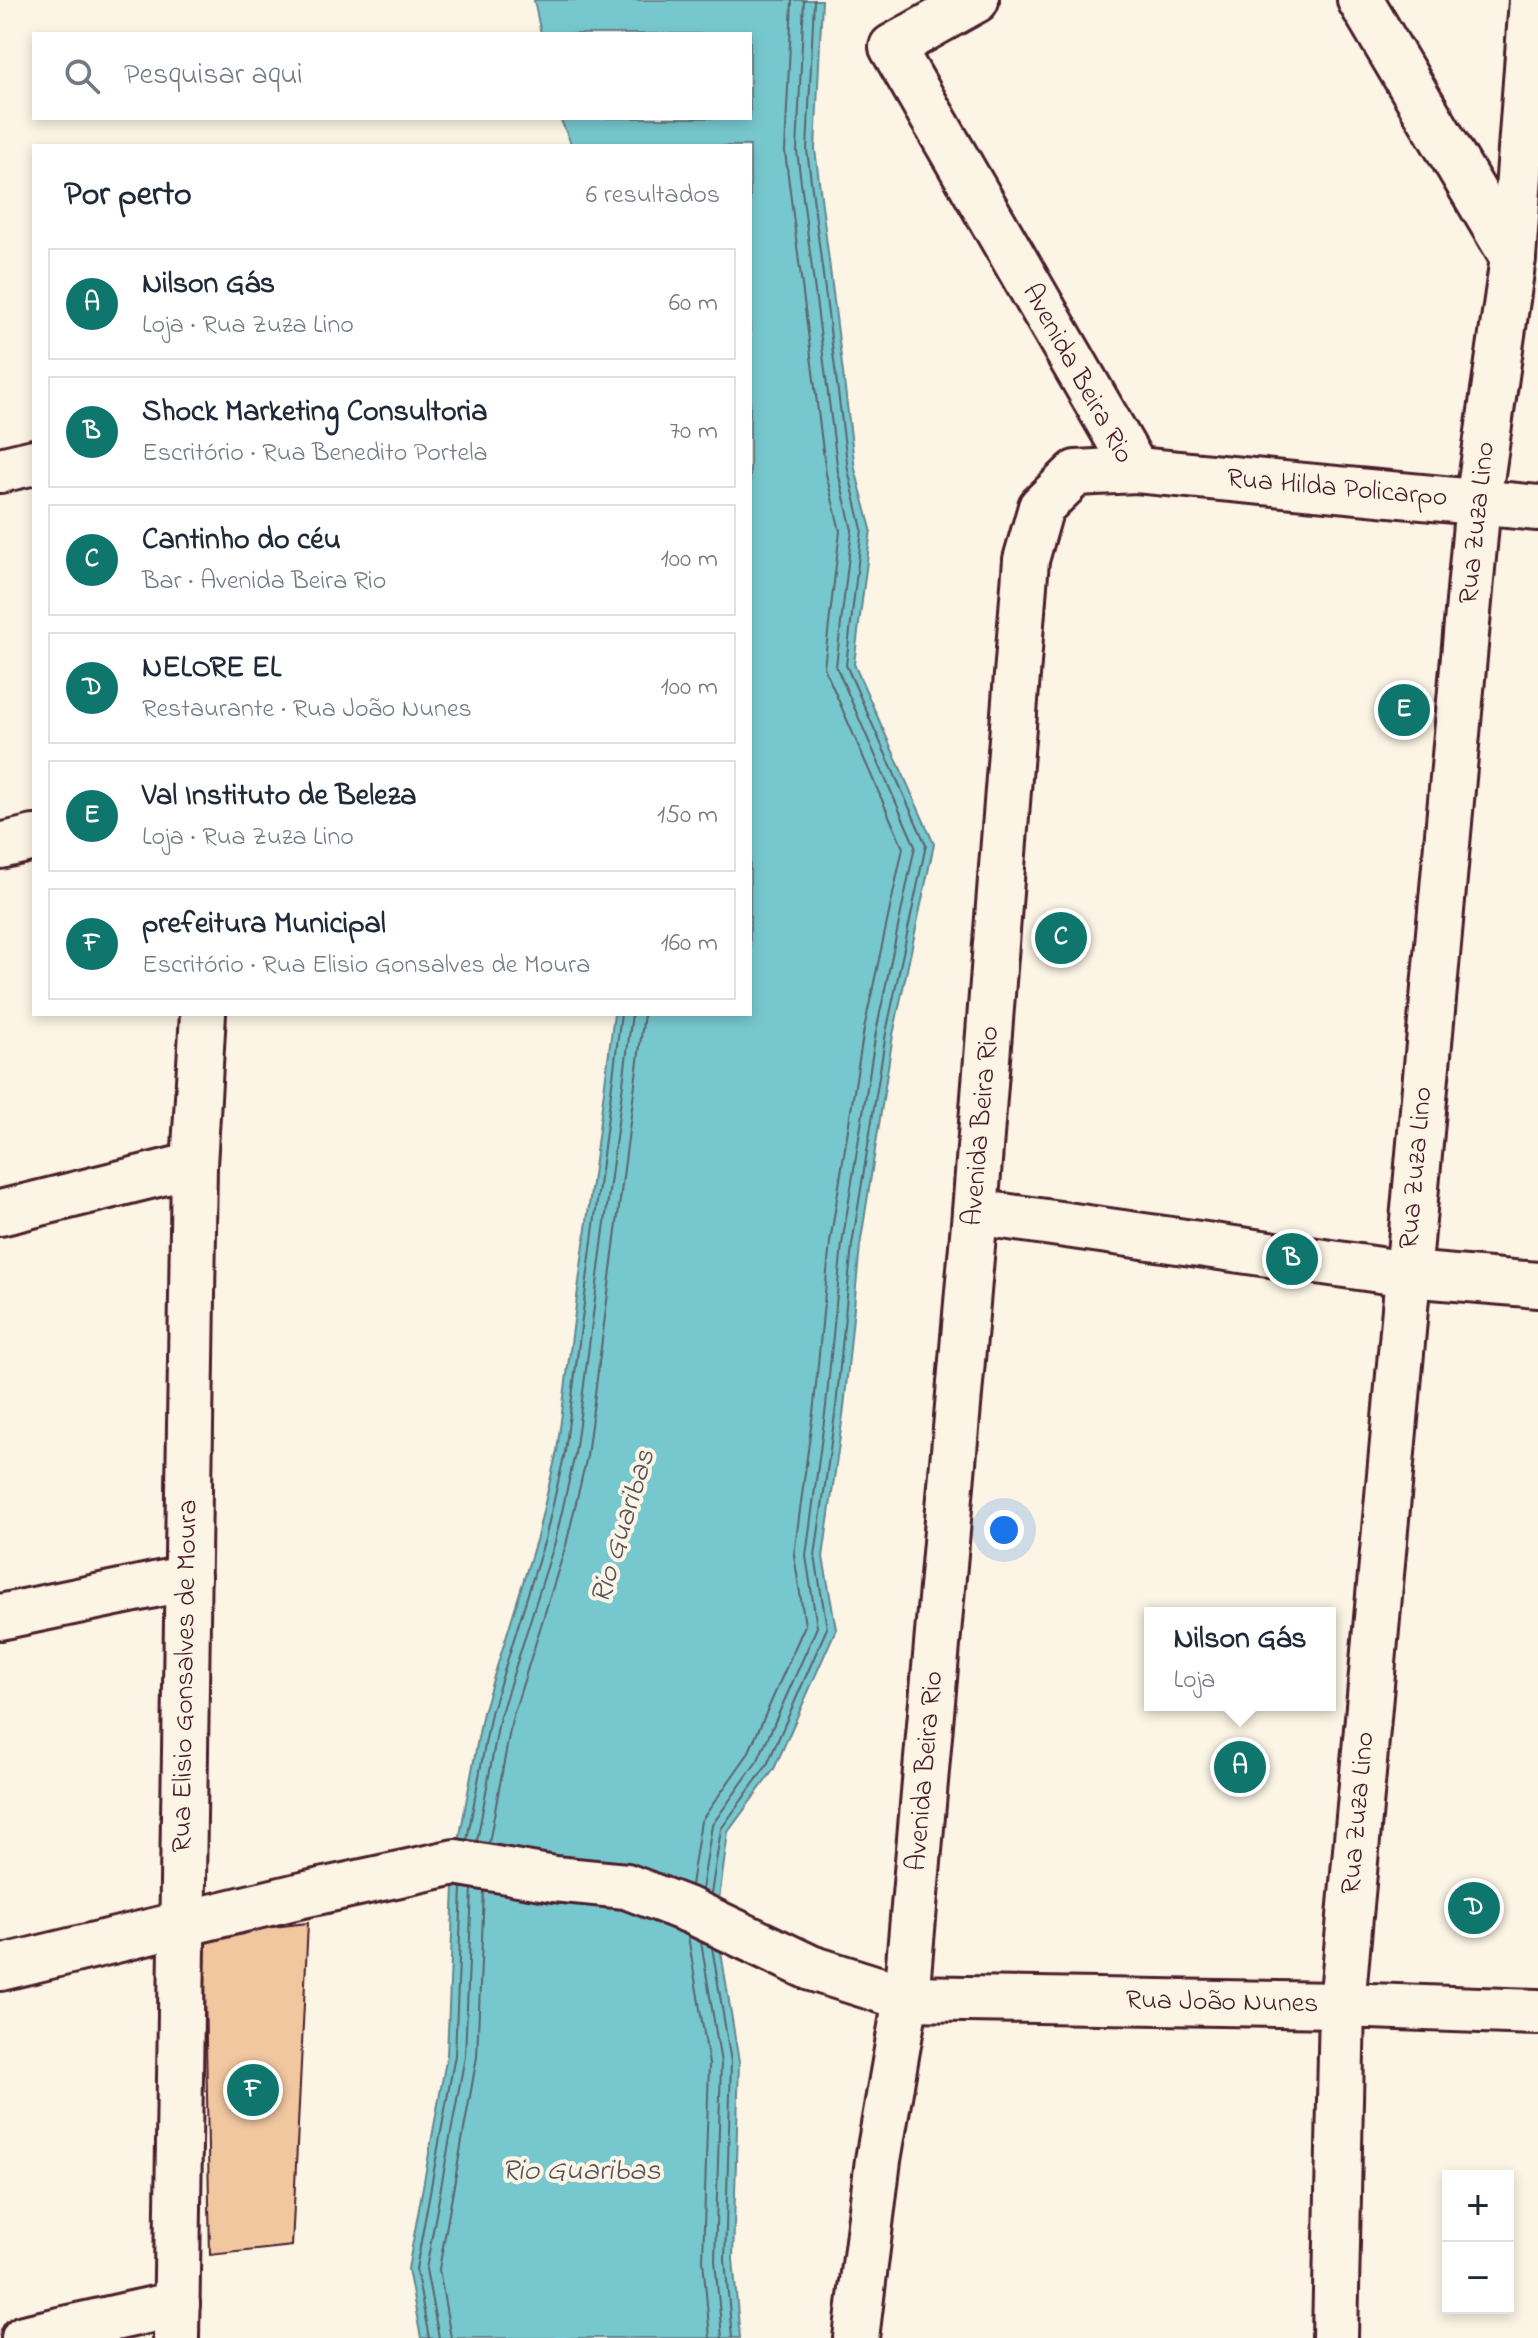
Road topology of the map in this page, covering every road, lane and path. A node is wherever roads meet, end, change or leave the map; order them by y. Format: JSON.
{"nodes":[{"id":1,"x":976,"y":0,"type":"edge"},
{"id":2,"x":1360,"y":0,"type":"edge"},
{"id":3,"x":1532,"y":0,"type":"edge"},
{"id":4,"x":1513,"y":258,"type":"junction"},
{"id":5,"x":32,"y":462,"type":"edge"},
{"id":6,"x":0,"y":470,"type":"edge"},
{"id":7,"x":1136,"y":470,"type":"junction"},
{"id":8,"x":1478,"y":502,"type":"junction"},
{"id":9,"x":1538,"y":508,"type":"edge"},
{"id":10,"x":32,"y":838,"type":"edge"},
{"id":11,"x":0,"y":846,"type":"edge"},
{"id":12,"x":203,"y":1016,"type":"edge"},
{"id":13,"x":194,"y":1165,"type":"junction"},
{"id":14,"x":975,"y":1212,"type":"junction"},
{"id":15,"x":0,"y":1213,"type":"edge"},
{"id":16,"x":1408,"y":1274,"type":"junction"},
{"id":17,"x":1538,"y":1285,"type":"edge"},
{"id":18,"x":188,"y":1578,"type":"junction"},
{"id":19,"x":0,"y":1617,"type":"edge"},
{"id":20,"x":181,"y":1926,"type":"junction"},
{"id":21,"x":0,"y":1968,"type":"edge"},
{"id":22,"x":906,"y":1998,"type":"junction"},
{"id":23,"x":1342,"y":2005,"type":"junction"},
{"id":24,"x":1538,"y":2012,"type":"edge"},
{"id":25,"x":177,"y":2321,"type":"edge"},
{"id":26,"x":24,"y":2338,"type":"edge"},
{"id":27,"x":856,"y":2338,"type":"edge"},
{"id":28,"x":1335,"y":2338,"type":"edge"}],
"edges":[{"from":1,"to":7,"type":"street","name":"Avenida Beira Rio"},
{"from":2,"to":4,"type":"street"},
{"from":3,"to":4,"type":"street","name":"Rua Zuza Lino"},
{"from":4,"to":8,"type":"street","name":"Rua Zuza Lino"},
{"from":5,"to":6,"type":"street"},
{"from":7,"to":8,"type":"street","name":"Rua Hilda Policarpo"},
{"from":7,"to":14,"type":"street","name":"Avenida Beira Rio"},
{"from":8,"to":9,"type":"street","name":"Rua Hilda Policarpo"},
{"from":8,"to":16,"type":"street","name":"Rua Zuza Lino"},
{"from":10,"to":11,"type":"street"},
{"from":12,"to":13,"type":"street","name":"Rua Elisio Gonsalves de Moura"},
{"from":13,"to":15,"type":"street"},
{"from":13,"to":18,"type":"street","name":"Rua Elisio Gonsalves de Moura"},
{"from":14,"to":16,"type":"street"},
{"from":14,"to":22,"type":"street","name":"Avenida Beira Rio"},
{"from":16,"to":17,"type":"street"},
{"from":16,"to":23,"type":"street","name":"Rua Zuza Lino"},
{"from":18,"to":19,"type":"street"},
{"from":18,"to":20,"type":"street","name":"Rua Elisio Gonsalves de Moura"},
{"from":20,"to":21,"type":"street","name":"Rua João Nunes"},
{"from":20,"to":22,"type":"street","name":"Rua João Nunes"},
{"from":20,"to":25,"type":"street","name":"Rua Elisio Gonsalves de Moura"},
{"from":22,"to":23,"type":"street","name":"Rua João Nunes"},
{"from":22,"to":27,"type":"street","name":"Avenida Beira Rio"},
{"from":23,"to":24,"type":"street","name":"Rua João Nunes"},
{"from":23,"to":28,"type":"street","name":"Rua Zuza Lino"},
{"from":25,"to":26,"type":"street"}]}
